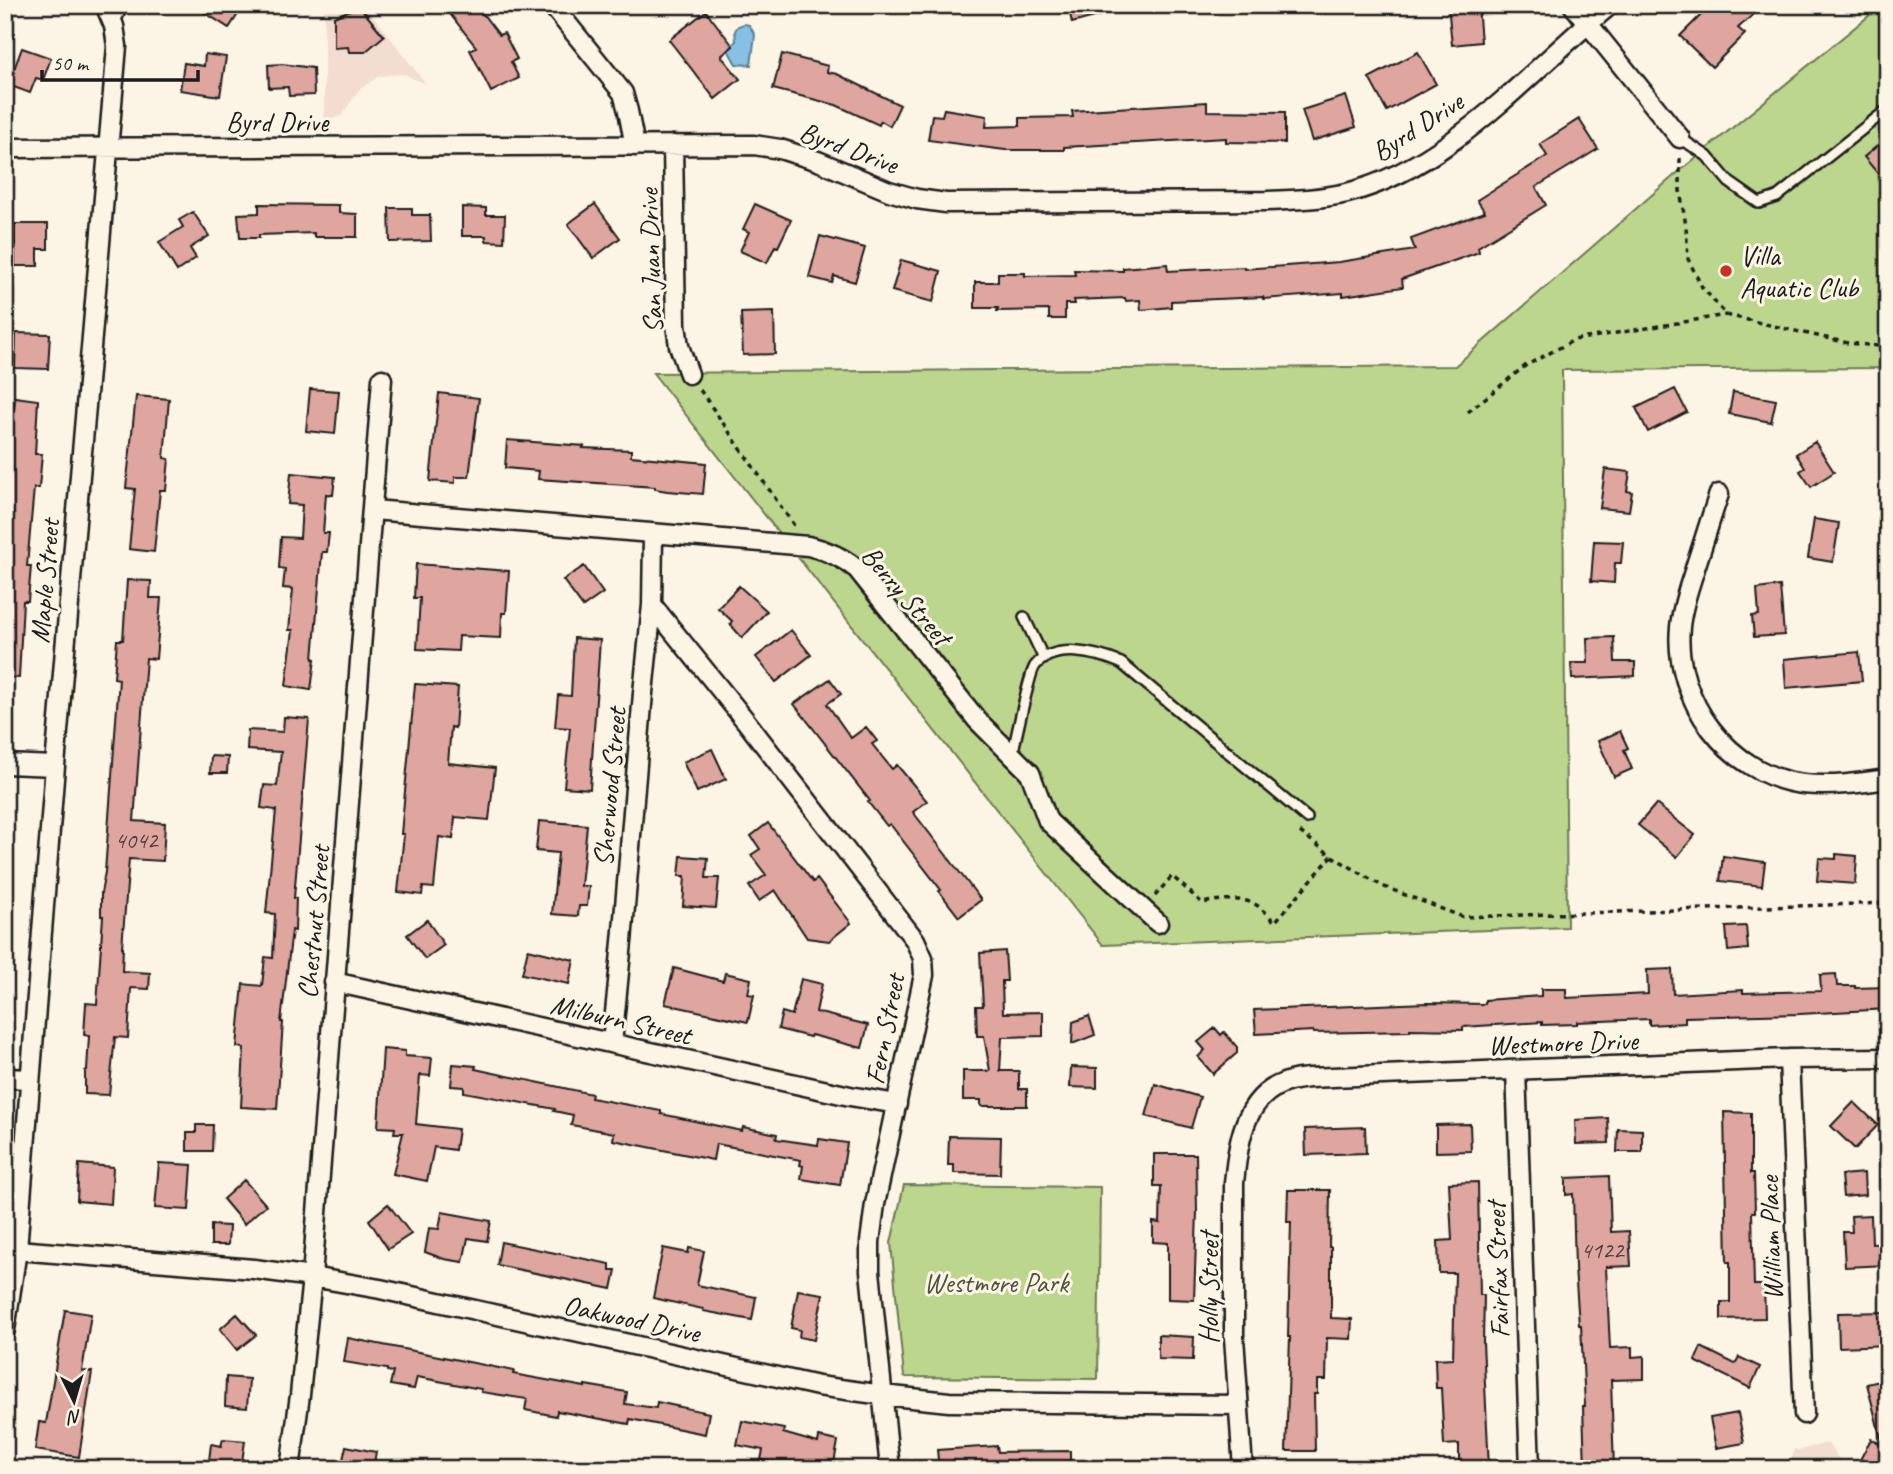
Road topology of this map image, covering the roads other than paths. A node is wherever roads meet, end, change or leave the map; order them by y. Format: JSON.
{"nodes":[{"id":1,"x":105,"y":5,"type":"edge"},
{"id":2,"x":122,"y":5,"type":"edge"},
{"id":3,"x":552,"y":5,"type":"edge"},
{"id":4,"x":1573,"y":5,"type":"edge"},
{"id":5,"x":1609,"y":5,"type":"edge"},
{"id":6,"x":1588,"y":23,"type":"junction"},
{"id":7,"x":114,"y":26,"type":"junction"},
{"id":8,"x":1888,"y":109,"type":"edge"},
{"id":9,"x":1680,"y":138,"type":"joint"},
{"id":10,"x":673,"y":145,"type":"junction"},
{"id":11,"x":635,"y":146,"type":"junction"},
{"id":12,"x":108,"y":147,"type":"junction"},
{"id":13,"x":5,"y":148,"type":"edge"},
{"id":14,"x":689,"y":374,"type":"road end"},
{"id":15,"x":382,"y":379,"type":"dead end"},
{"id":16,"x":1719,"y":494,"type":"dead end"},
{"id":17,"x":373,"y":510,"type":"junction"},
{"id":18,"x":653,"y":535,"type":"junction"},
{"id":19,"x":652,"y":605,"type":"junction"},
{"id":20,"x":1024,"y":617,"type":"dead end"},
{"id":21,"x":1044,"y":659,"type":"junction"},
{"id":22,"x":1013,"y":755,"type":"junction"},
{"id":23,"x":5,"y":764,"type":"edge"},
{"id":24,"x":55,"y":766,"type":"junction"},
{"id":25,"x":1888,"y":779,"type":"edge"},
{"id":26,"x":1307,"y":818,"type":"road end"},
{"id":27,"x":1158,"y":923,"type":"dead end"},
{"id":28,"x":334,"y":982,"type":"junction"},
{"id":29,"x":611,"y":1043,"type":"junction"},
{"id":30,"x":1888,"y":1058,"type":"edge"},
{"id":31,"x":1789,"y":1059,"type":"junction"},
{"id":32,"x":1516,"y":1070,"type":"junction"},
{"id":33,"x":5,"y":1078,"type":"edge"},
{"id":34,"x":30,"y":1079,"type":"junction"},
{"id":35,"x":897,"y":1104,"type":"junction"},
{"id":36,"x":1251,"y":1109,"type":"joint"},
{"id":37,"x":17,"y":1250,"type":"junction"},
{"id":38,"x":312,"y":1277,"type":"junction"},
{"id":39,"x":5,"y":1330,"type":"edge"},
{"id":40,"x":883,"y":1395,"type":"junction"},
{"id":41,"x":1238,"y":1405,"type":"junction"},
{"id":42,"x":1804,"y":1413,"type":"dead end"},
{"id":43,"x":289,"y":1469,"type":"edge"},
{"id":44,"x":890,"y":1469,"type":"edge"},
{"id":45,"x":1242,"y":1469,"type":"edge"},
{"id":46,"x":1530,"y":1469,"type":"edge"}],
"edges":[{"from":1,"to":7,"type":"street","name":"Maple Street"},
{"from":2,"to":7,"type":"lane"},
{"from":3,"to":11,"type":"street"},
{"from":4,"to":6,"type":"street"},
{"from":5,"to":6,"type":"street","name":"Byrd Drive"},
{"from":6,"to":9,"type":"street"},
{"from":6,"to":10,"type":"street","name":"Byrd Drive"},
{"from":7,"to":12,"type":"street","name":"Maple Street"},
{"from":8,"to":9,"type":"lane"},
{"from":10,"to":11,"type":"street","name":"Byrd Drive"},
{"from":10,"to":14,"type":"street","name":"San Juan Drive"},
{"from":11,"to":12,"type":"street","name":"Byrd Drive"},
{"from":12,"to":13,"type":"street","name":"Byrd Drive"},
{"from":12,"to":24,"type":"street","name":"Maple Street"},
{"from":15,"to":17,"type":"street","name":"Chestnut Street"},
{"from":16,"to":25,"type":"street"},
{"from":17,"to":18,"type":"street","name":"Berry Street"},
{"from":17,"to":28,"type":"street","name":"Chestnut Street"},
{"from":18,"to":19,"type":"street","name":"Sherwood Street"},
{"from":18,"to":22,"type":"street","name":"Berry Street"},
{"from":19,"to":29,"type":"street","name":"Sherwood Street"},
{"from":19,"to":35,"type":"street","name":"Fern Street"},
{"from":20,"to":21,"type":"lane"},
{"from":21,"to":22,"type":"lane"},
{"from":21,"to":26,"type":"lane"},
{"from":22,"to":27,"type":"street","name":"Berry Street"},
{"from":23,"to":24,"type":"street"},
{"from":24,"to":34,"type":"street","name":"Maple Street"},
{"from":28,"to":29,"type":"street","name":"Milburn Street"},
{"from":28,"to":38,"type":"street","name":"Chestnut Street"},
{"from":29,"to":35,"type":"street","name":"Milburn Street"},
{"from":30,"to":31,"type":"street","name":"Westmore Drive"},
{"from":31,"to":32,"type":"street","name":"Westmore Drive"},
{"from":31,"to":42,"type":"street","name":"William Place"},
{"from":32,"to":36,"type":"street","name":"Westmore Drive"},
{"from":32,"to":46,"type":"street","name":"Fairfax Street"},
{"from":33,"to":34,"type":"street"},
{"from":34,"to":37,"type":"street","name":"Maple Street"},
{"from":35,"to":40,"type":"street","name":"Fern Street"},
{"from":36,"to":41,"type":"street","name":"Holly Street"},
{"from":37,"to":38,"type":"street","name":"Oakwood Drive"},
{"from":37,"to":39,"type":"street","name":"Maple Street"},
{"from":38,"to":40,"type":"street","name":"Oakwood Drive"},
{"from":38,"to":43,"type":"street","name":"Chestnut Street"},
{"from":40,"to":41,"type":"street","name":"Oakwood Drive"},
{"from":40,"to":44,"type":"street","name":"Fern Street"},
{"from":41,"to":45,"type":"street","name":"Holly Street"}]}
